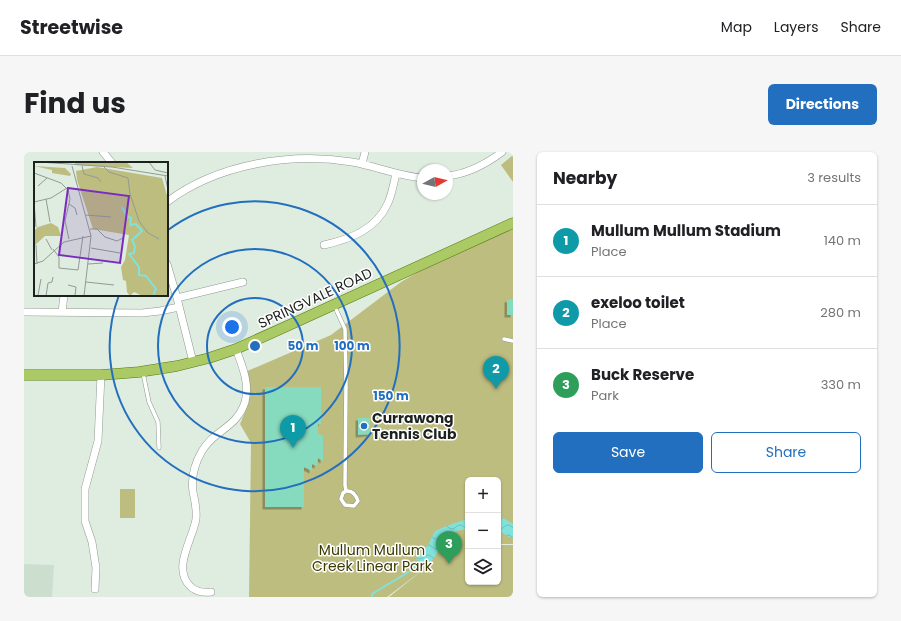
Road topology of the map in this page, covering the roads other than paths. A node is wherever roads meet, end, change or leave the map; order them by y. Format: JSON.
{"nodes":[{"id":1,"x":103,"y":152,"type":"edge"},
{"id":2,"x":365,"y":152,"type":"edge"},
{"id":3,"x":502,"y":152,"type":"edge"},
{"id":4,"x":111,"y":162,"type":"edge"},
{"id":5,"x":362,"y":164,"type":"junction"},
{"id":6,"x":396,"y":173,"type":"junction"},
{"id":7,"x":453,"y":174,"type":"edge"},
{"id":8,"x":417,"y":177,"type":"edge"},
{"id":9,"x":174,"y":197,"type":"junction"},
{"id":10,"x":168,"y":199,"type":"edge"},
{"id":11,"x":168,"y":201,"type":"edge"},
{"id":12,"x":513,"y":223,"type":"edge"},
{"id":13,"x":324,"y":245,"type":"dead end"},
{"id":14,"x":168,"y":267,"type":"edge"},
{"id":15,"x":243,"y":282,"type":"dead end"},
{"id":16,"x":64,"y":296,"type":"edge"},
{"id":17,"x":177,"y":298,"type":"junction"},
{"id":18,"x":334,"y":304,"type":"junction"},
{"id":19,"x":179,"y":307,"type":"junction"},
{"id":20,"x":24,"y":312,"type":"edge"},
{"id":21,"x":62,"y":312,"type":"junction"},
{"id":22,"x":504,"y":339,"type":"dead end"},
{"id":23,"x":513,"y":341,"type":"edge"},
{"id":24,"x":236,"y":349,"type":"junction"},
{"id":25,"x":193,"y":362,"type":"junction"},
{"id":26,"x":143,"y":372,"type":"junction"},
{"id":27,"x":24,"y":375,"type":"edge"},
{"id":28,"x":101,"y":375,"type":"junction"},
{"id":29,"x":160,"y":448,"type":"dead end"},
{"id":30,"x":346,"y":491,"type":"junction"},
{"id":31,"x":95,"y":589,"type":"dead end"},
{"id":32,"x":211,"y":592,"type":"dead end"}],
"edges":[{"from":1,"to":4,"type":"street"},
{"from":2,"to":5,"type":"street"},
{"from":3,"to":7,"type":"street"},
{"from":5,"to":6,"type":"street"},
{"from":5,"to":9,"type":"street"},
{"from":6,"to":8,"type":"street"},
{"from":6,"to":13,"type":"street"},
{"from":9,"to":10,"type":"street"},
{"from":9,"to":11,"type":"street"},
{"from":12,"to":18,"type":"main road","name":"SPRINGVALE ROAD"},
{"from":14,"to":17,"type":"street"},
{"from":15,"to":17,"type":"street"},
{"from":16,"to":21,"type":"street"},
{"from":17,"to":19,"type":"street"},
{"from":18,"to":24,"type":"main road","name":"SPRINGVALE ROAD"},
{"from":18,"to":30,"type":"lane"},
{"from":19,"to":21,"type":"street"},
{"from":19,"to":25,"type":"street"},
{"from":20,"to":21,"type":"street"},
{"from":22,"to":23,"type":"lane"},
{"from":24,"to":25,"type":"main road","name":"SPRINGVALE ROAD"},
{"from":24,"to":32,"type":"street"},
{"from":25,"to":26,"type":"main road","name":"SPRINGVALE ROAD"},
{"from":26,"to":28,"type":"main road","name":"SPRINGVALE ROAD"},
{"from":26,"to":29,"type":"lane"},
{"from":27,"to":28,"type":"main road","name":"SPRINGVALE ROAD"},
{"from":28,"to":31,"type":"street"},
{"from":30,"to":30,"type":"lane"}]}
